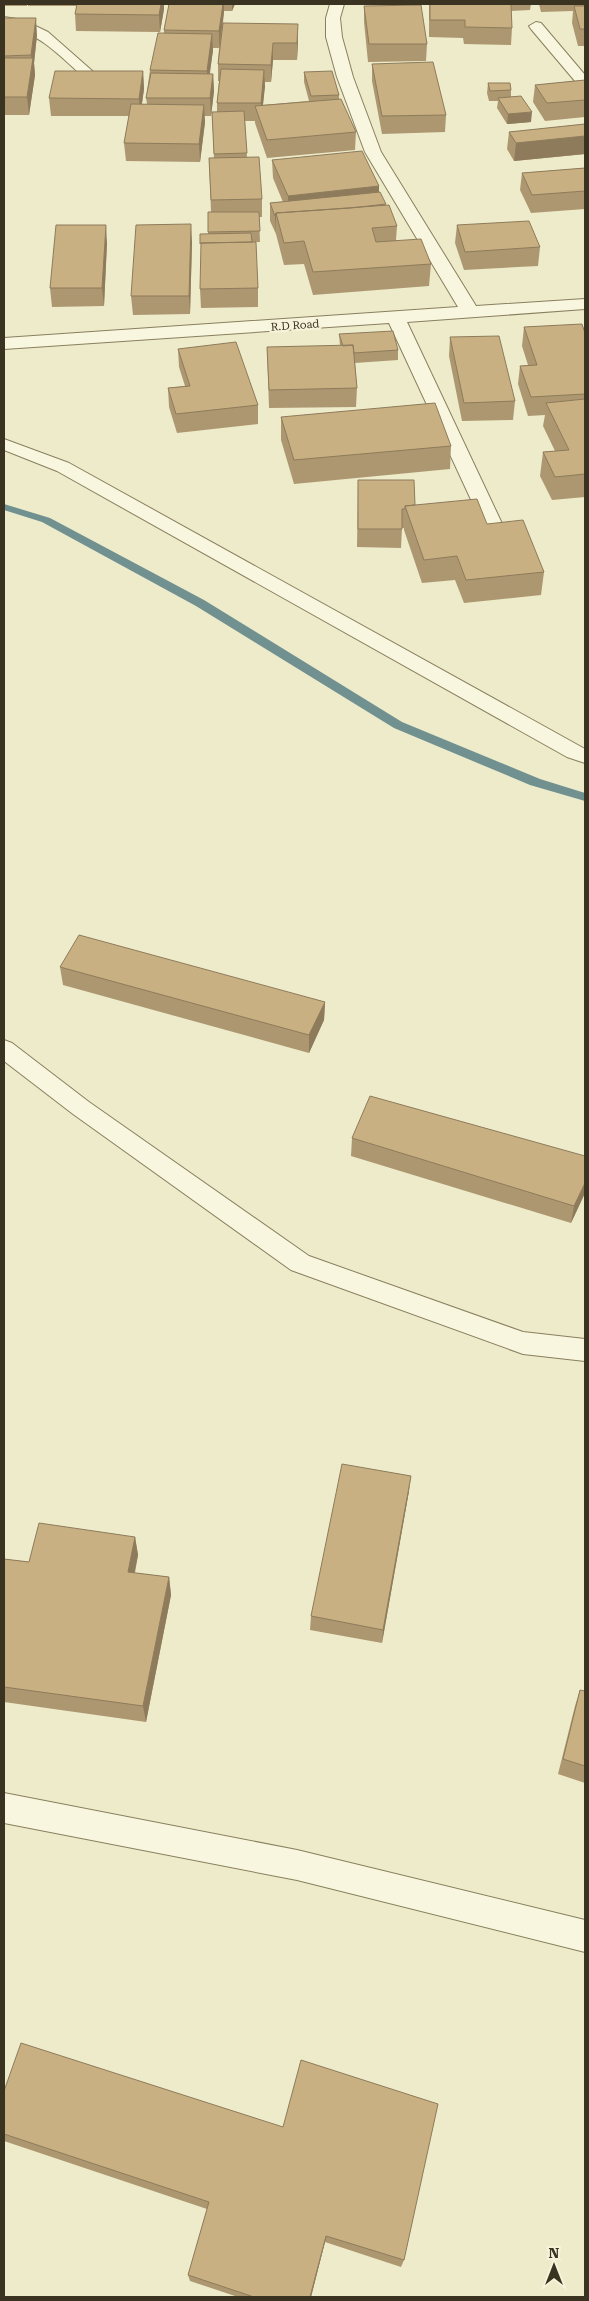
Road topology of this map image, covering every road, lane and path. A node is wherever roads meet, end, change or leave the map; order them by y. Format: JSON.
{"nodes":[{"id":1,"x":337,"y":4,"type":"edge"},
{"id":2,"x":4,"y":21,"type":"edge"},
{"id":3,"x":536,"y":26,"type":"dead end"},
{"id":4,"x":98,"y":83,"type":"edge"},
{"id":5,"x":585,"y":84,"type":"edge"},
{"id":6,"x":585,"y":304,"type":"edge"},
{"id":7,"x":471,"y":313,"type":"junction"},
{"id":8,"x":396,"y":318,"type":"junction"},
{"id":9,"x":4,"y":344,"type":"edge"},
{"id":10,"x":4,"y":444,"type":"edge"},
{"id":11,"x":496,"y":532,"type":"edge"},
{"id":12,"x":585,"y":756,"type":"edge"},
{"id":13,"x":4,"y":1049,"type":"edge"},
{"id":14,"x":585,"y":1350,"type":"edge"},
{"id":15,"x":4,"y":1808,"type":"edge"},
{"id":16,"x":585,"y":1936,"type":"edge"}],
"edges":[{"from":1,"to":7,"type":"street"},
{"from":2,"to":4,"type":"street"},
{"from":3,"to":5,"type":"street"},
{"from":6,"to":7,"type":"street","name":"R.D Road"},
{"from":7,"to":8,"type":"street","name":"R.D Road"},
{"from":8,"to":9,"type":"street","name":"R.D Road"},
{"from":8,"to":11,"type":"street"},
{"from":10,"to":12,"type":"lane"},
{"from":13,"to":14,"type":"lane"},
{"from":15,"to":16,"type":"lane"}]}
